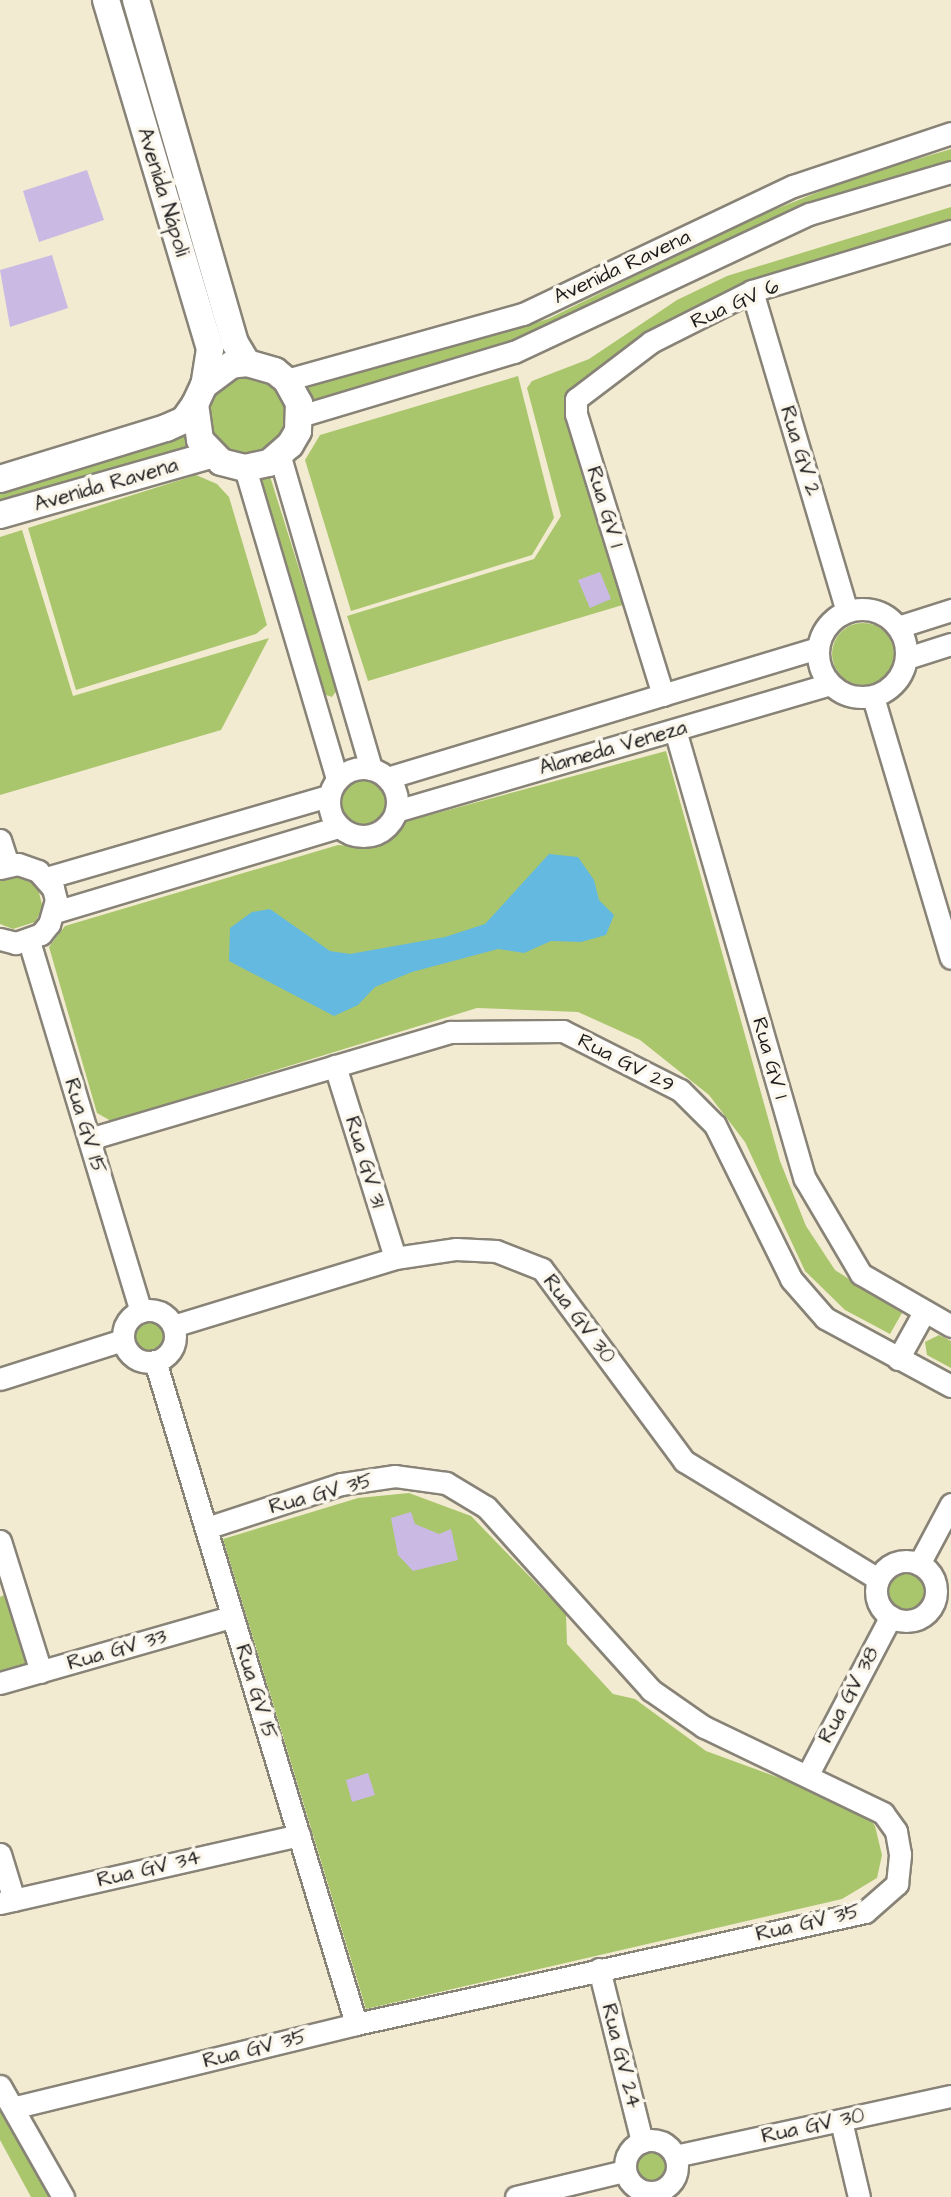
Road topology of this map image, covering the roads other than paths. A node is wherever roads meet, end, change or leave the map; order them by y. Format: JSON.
{"nodes":[{"id":1,"x":106,"y":0,"type":"edge"},
{"id":2,"x":136,"y":0,"type":"edge"},
{"id":3,"x":951,"y":133,"type":"edge"},
{"id":4,"x":951,"y":172,"type":"edge"},
{"id":5,"x":948,"y":232,"type":"edge"},
{"id":6,"x":951,"y":253,"type":"edge"},
{"id":7,"x":752,"y":292,"type":"junction"},
{"id":8,"x":247,"y":363,"type":"junction"},
{"id":9,"x":286,"y":380,"type":"junction"},
{"id":10,"x":200,"y":395,"type":"junction"},
{"id":11,"x":576,"y":399,"type":"joint"},
{"id":12,"x":300,"y":416,"type":"junction"},
{"id":13,"x":211,"y":455,"type":"junction"},
{"id":14,"x":280,"y":457,"type":"junction"},
{"id":15,"x":245,"y":468,"type":"junction"},
{"id":16,"x":0,"y":479,"type":"edge"},
{"id":17,"x":0,"y":515,"type":"edge"},
{"id":18,"x":951,"y":610,"type":"edge"},
{"id":19,"x":847,"y":611,"type":"junction"},
{"id":20,"x":898,"y":627,"type":"junction"},
{"id":21,"x":951,"y":645,"type":"edge"},
{"id":22,"x":818,"y":648,"type":"junction"},
{"id":23,"x":907,"y":658,"type":"junction"},
{"id":24,"x":830,"y":684,"type":"junction"},
{"id":25,"x":663,"y":695,"type":"junction"},
{"id":26,"x":350,"y":697,"type":"junction"},
{"id":27,"x":873,"y":697,"type":"junction"},
{"id":28,"x":316,"y":707,"type":"junction"},
{"id":29,"x":675,"y":730,"type":"junction"},
{"id":30,"x":379,"y":774,"type":"junction"},
{"id":31,"x":333,"y":788,"type":"junction"},
{"id":32,"x":396,"y":811,"type":"junction"},
{"id":33,"x":338,"y":827,"type":"junction"},
{"id":34,"x":0,"y":840,"type":"edge"},
{"id":35,"x":4,"y":867,"type":"edge"},
{"id":36,"x":46,"y":878,"type":"junction"},
{"id":37,"x":55,"y":912,"type":"junction"},
{"id":38,"x":0,"y":939,"type":"edge"},
{"id":39,"x":29,"y":941,"type":"junction"},
{"id":40,"x":951,"y":958,"type":"edge"},
{"id":41,"x":335,"y":1066,"type":"junction"},
{"id":42,"x":89,"y":1139,"type":"junction"},
{"id":43,"x":395,"y":1258,"type":"junction"},
{"id":44,"x":141,"y":1311,"type":"junction"},
{"id":45,"x":925,"y":1312,"type":"junction"},
{"id":46,"x":173,"y":1326,"type":"junction"},
{"id":47,"x":951,"y":1326,"type":"edge"},
{"id":48,"x":124,"y":1340,"type":"junction"},
{"id":49,"x":898,"y":1359,"type":"junction"},
{"id":50,"x":155,"y":1361,"type":"junction"},
{"id":51,"x":0,"y":1379,"type":"edge"},
{"id":52,"x":951,"y":1386,"type":"edge"},
{"id":53,"x":951,"y":1504,"type":"edge"},
{"id":54,"x":206,"y":1528,"type":"junction"},
{"id":55,"x":0,"y":1541,"type":"edge"},
{"id":56,"x":919,"y":1564,"type":"junction"},
{"id":57,"x":878,"y":1579,"type":"junction"},
{"id":58,"x":6,"y":1585,"type":"edge"},
{"id":59,"x":943,"y":1608,"type":"edge"},
{"id":60,"x":233,"y":1616,"type":"junction"},
{"id":61,"x":891,"y":1616,"type":"junction"},
{"id":62,"x":41,"y":1672,"type":"junction"},
{"id":63,"x":0,"y":1683,"type":"edge"},
{"id":64,"x":808,"y":1774,"type":"junction"},
{"id":65,"x":299,"y":1835,"type":"junction"},
{"id":66,"x":0,"y":1854,"type":"edge"},
{"id":67,"x":7,"y":1901,"type":"edge"},
{"id":68,"x":600,"y":1969,"type":"junction"},
{"id":69,"x":356,"y":2024,"type":"junction"},
{"id":70,"x":0,"y":2086,"type":"edge"},
{"id":71,"x":951,"y":2096,"type":"edge"},
{"id":72,"x":16,"y":2107,"type":"junction"},
{"id":73,"x":841,"y":2121,"type":"junction"},
{"id":74,"x":642,"y":2142,"type":"junction"},
{"id":75,"x":675,"y":2156,"type":"junction"},
{"id":76,"x":624,"y":2171,"type":"junction"},
{"id":77,"x":657,"y":2194,"type":"edge"},
{"id":78,"x":63,"y":2197,"type":"edge"},
{"id":79,"x":516,"y":2197,"type":"edge"},
{"id":80,"x":859,"y":2197,"type":"edge"}],
"edges":[{"from":1,"to":10,"type":"main road","name":"Avenida Nápoli"},
{"from":2,"to":8,"type":"main road","name":"Avenida Nápoli"},
{"from":3,"to":9,"type":"street","name":"Avenida Ravena"},
{"from":4,"to":12,"type":"street","name":"Avenida Ravena"},
{"from":5,"to":6,"type":"street"},
{"from":5,"to":7,"type":"street","name":"Rua GV 6"},
{"from":7,"to":11,"type":"street","name":"Rua GV 6"},
{"from":7,"to":19,"type":"street","name":"Rua GV 2"},
{"from":8,"to":9,"type":"main road"},
{"from":8,"to":10,"type":"main road"},
{"from":9,"to":12,"type":"main road"},
{"from":10,"to":13,"type":"main road"},
{"from":10,"to":16,"type":"main road","name":"Avenida Ravena"},
{"from":11,"to":25,"type":"street","name":"Rua GV 1"},
{"from":12,"to":14,"type":"main road"},
{"from":13,"to":15,"type":"main road"},
{"from":13,"to":17,"type":"main road","name":"Avenida Ravena"},
{"from":14,"to":15,"type":"main road"},
{"from":14,"to":26,"type":"street"},
{"from":15,"to":28,"type":"street"},
{"from":18,"to":20,"type":"street"},
{"from":19,"to":20,"type":"street"},
{"from":19,"to":22,"type":"street"},
{"from":20,"to":23,"type":"street"},
{"from":21,"to":23,"type":"street"},
{"from":22,"to":24,"type":"street"},
{"from":22,"to":25,"type":"street","name":"Alameda Veneza"},
{"from":23,"to":27,"type":"street"},
{"from":24,"to":27,"type":"street"},
{"from":24,"to":29,"type":"street","name":"Alameda Veneza"},
{"from":25,"to":30,"type":"street","name":"Alameda Veneza"},
{"from":26,"to":28,"type":"street"},
{"from":26,"to":30,"type":"street"},
{"from":27,"to":40,"type":"street"},
{"from":28,"to":31,"type":"street"},
{"from":29,"to":32,"type":"street","name":"Alameda Veneza"},
{"from":29,"to":45,"type":"street","name":"Rua GV 1"},
{"from":30,"to":31,"type":"street"},
{"from":30,"to":32,"type":"street"},
{"from":31,"to":33,"type":"street"},
{"from":31,"to":36,"type":"street"},
{"from":32,"to":33,"type":"street"},
{"from":33,"to":37,"type":"street"},
{"from":34,"to":35,"type":"street"},
{"from":35,"to":36,"type":"street"},
{"from":36,"to":37,"type":"street"},
{"from":37,"to":39,"type":"street"},
{"from":38,"to":39,"type":"street"},
{"from":39,"to":42,"type":"street","name":"Rua GV 15"},
{"from":41,"to":42,"type":"street","name":"Rua GV 29"},
{"from":41,"to":43,"type":"street","name":"Rua GV 31"},
{"from":41,"to":49,"type":"street","name":"Rua GV 29"},
{"from":42,"to":44,"type":"street","name":"Rua GV 15"},
{"from":43,"to":46,"type":"street","name":"Rua GV 30"},
{"from":43,"to":57,"type":"street","name":"Rua GV 30"},
{"from":44,"to":46,"type":"street"},
{"from":44,"to":48,"type":"street"},
{"from":45,"to":47,"type":"street","name":"Rua GV 1"},
{"from":45,"to":49,"type":"street"},
{"from":46,"to":50,"type":"street"},
{"from":48,"to":50,"type":"street"},
{"from":48,"to":51,"type":"street"},
{"from":49,"to":52,"type":"street","name":"Rua GV 29"},
{"from":50,"to":54,"type":"street","name":"Rua GV 15"},
{"from":53,"to":56,"type":"street"},
{"from":54,"to":60,"type":"street","name":"Rua GV 15"},
{"from":54,"to":64,"type":"street","name":"Rua GV 35"},
{"from":55,"to":58,"type":"street"},
{"from":56,"to":57,"type":"street"},
{"from":56,"to":59,"type":"street"},
{"from":57,"to":61,"type":"street"},
{"from":58,"to":62,"type":"street"},
{"from":59,"to":61,"type":"street"},
{"from":60,"to":62,"type":"street","name":"Rua GV 33"},
{"from":60,"to":65,"type":"street","name":"Rua GV 15"},
{"from":61,"to":64,"type":"street","name":"Rua GV 38"},
{"from":62,"to":63,"type":"street","name":"Rua GV 33"},
{"from":64,"to":68,"type":"street","name":"Rua GV 35"},
{"from":65,"to":67,"type":"street","name":"Rua GV 34"},
{"from":65,"to":69,"type":"street","name":"Rua GV 15"},
{"from":66,"to":67,"type":"street"},
{"from":68,"to":69,"type":"street","name":"Rua GV 35"},
{"from":68,"to":74,"type":"street","name":"Rua GV 24"},
{"from":69,"to":72,"type":"street","name":"Rua GV 35"},
{"from":70,"to":72,"type":"street"},
{"from":71,"to":73,"type":"street","name":"Rua GV 30"},
{"from":72,"to":78,"type":"street"},
{"from":73,"to":75,"type":"street","name":"Rua GV 30"},
{"from":73,"to":80,"type":"street"},
{"from":74,"to":75,"type":"street"},
{"from":74,"to":76,"type":"street"},
{"from":75,"to":77,"type":"street"},
{"from":76,"to":77,"type":"street"},
{"from":76,"to":79,"type":"street"}]}
